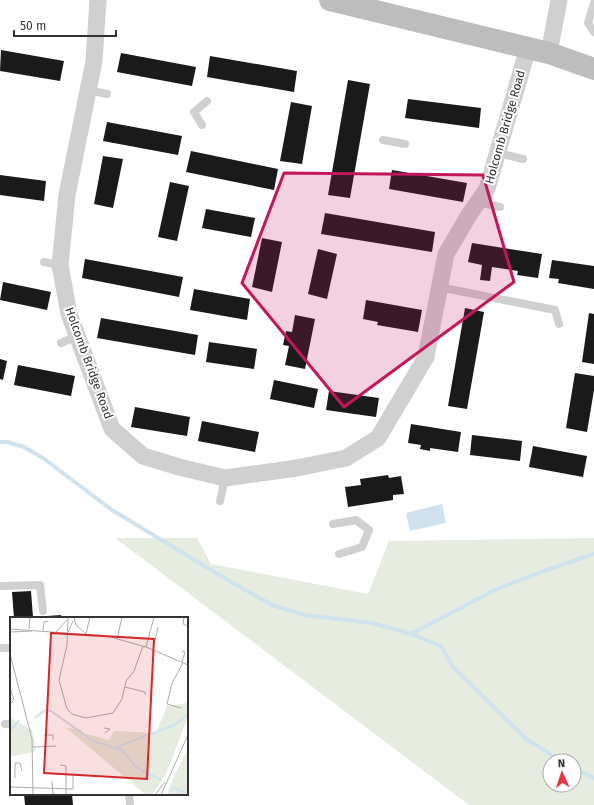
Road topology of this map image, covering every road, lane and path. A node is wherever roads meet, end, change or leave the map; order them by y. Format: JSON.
{"nodes":[{"id":1,"x":98,"y":0,"type":"edge"},
{"id":2,"x":330,"y":0,"type":"edge"},
{"id":3,"x":560,"y":0,"type":"edge"},
{"id":4,"x":594,"y":3,"type":"edge"},
{"id":5,"x":594,"y":32,"type":"edge"},
{"id":6,"x":539,"y":50,"type":"junction"},
{"id":7,"x":594,"y":69,"type":"edge"},
{"id":8,"x":88,"y":90,"type":"junction"},
{"id":9,"x":107,"y":94,"type":"dead end"},
{"id":10,"x":207,"y":101,"type":"dead end"},
{"id":11,"x":202,"y":125,"type":"dead end"},
{"id":12,"x":383,"y":140,"type":"dead end"},
{"id":13,"x":405,"y":144,"type":"dead end"},
{"id":14,"x":498,"y":153,"type":"junction"},
{"id":15,"x":523,"y":159,"type":"dead end"},
{"id":16,"x":478,"y":202,"type":"junction"},
{"id":17,"x":500,"y":207,"type":"dead end"},
{"id":18,"x":439,"y":287,"type":"junction"},
{"id":19,"x":559,"y":324,"type":"dead end"},
{"id":20,"x":77,"y":336,"type":"junction"},
{"id":21,"x":61,"y":343,"type":"dead end"},
{"id":22,"x":225,"y":478,"type":"junction"},
{"id":23,"x":220,"y":501,"type":"dead end"},
{"id":24,"x":333,"y":524,"type":"dead end"},
{"id":25,"x":339,"y":554,"type":"dead end"},
{"id":26,"x":0,"y":586,"type":"edge"},
{"id":27,"x":43,"y":611,"type":"dead end"},
{"id":28,"x":129,"y":795,"type":"edge"},
{"id":29,"x":130,"y":805,"type":"edge"}],
"edges":[{"from":1,"to":8,"type":"street","name":"Holcomb Bridge Road"},
{"from":2,"to":6,"type":"main road"},
{"from":3,"to":6,"type":"street","name":"Holcomb Bridge Road"},
{"from":4,"to":5,"type":"lane"},
{"from":6,"to":7,"type":"main road"},
{"from":6,"to":14,"type":"street","name":"Holcomb Bridge Road"},
{"from":8,"to":9,"type":"lane"},
{"from":8,"to":20,"type":"street","name":"Holcomb Bridge Road"},
{"from":10,"to":11,"type":"lane"},
{"from":12,"to":13,"type":"lane"},
{"from":14,"to":15,"type":"lane"},
{"from":14,"to":16,"type":"street","name":"Holcomb Bridge Road"},
{"from":16,"to":17,"type":"lane"},
{"from":16,"to":18,"type":"street","name":"Holcomb Bridge Road"},
{"from":18,"to":19,"type":"lane"},
{"from":18,"to":22,"type":"street","name":"Holcomb Bridge Road"},
{"from":20,"to":21,"type":"lane"},
{"from":20,"to":22,"type":"street","name":"Holcomb Bridge Road"},
{"from":22,"to":23,"type":"lane"},
{"from":24,"to":25,"type":"lane"},
{"from":26,"to":27,"type":"lane"},
{"from":28,"to":29,"type":"lane"}]}
